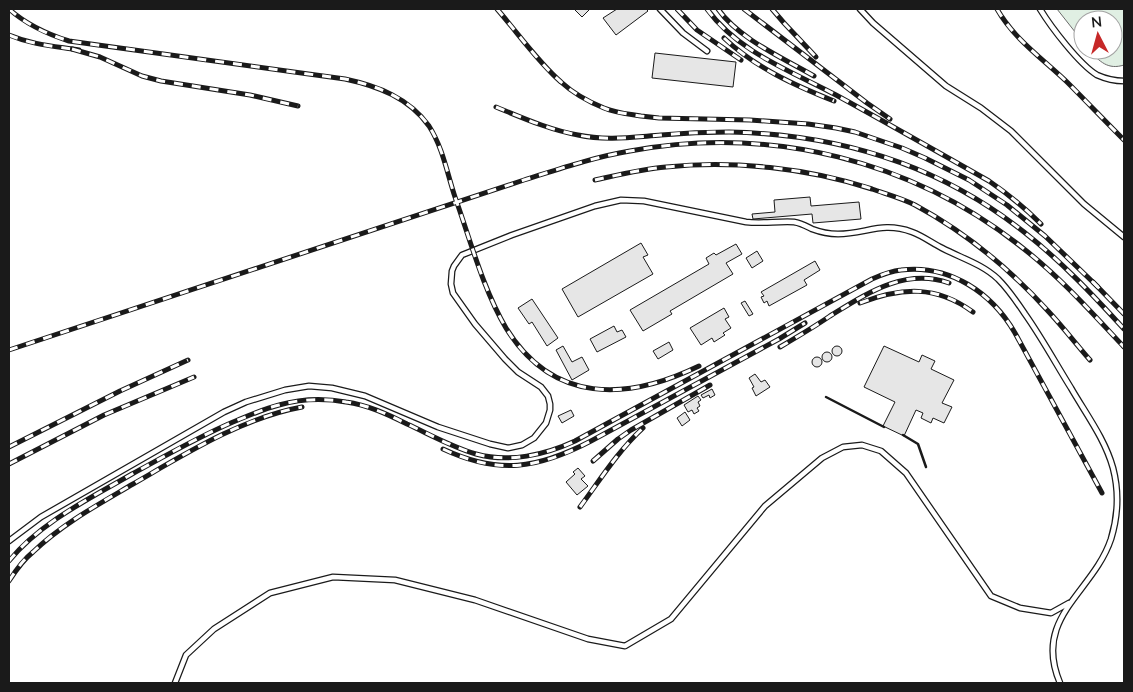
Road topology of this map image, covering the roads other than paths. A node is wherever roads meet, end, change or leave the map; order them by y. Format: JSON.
{"nodes":[{"id":1,"x":660,"y":9,"type":"edge"},
{"id":2,"x":860,"y":9,"type":"edge"},
{"id":3,"x":1040,"y":9,"type":"edge"},
{"id":4,"x":707,"y":51,"type":"dead end"},
{"id":5,"x":1124,"y":81,"type":"edge"},
{"id":6,"x":1124,"y":237,"type":"edge"},
{"id":7,"x":9,"y":540,"type":"edge"},
{"id":8,"x":1070,"y":603,"type":"junction"},
{"id":9,"x":175,"y":683,"type":"edge"},
{"id":10,"x":1060,"y":683,"type":"edge"}],
"edges":[{"from":1,"to":4,"type":"lane"},
{"from":2,"to":6,"type":"lane"},
{"from":3,"to":5,"type":"lane"},
{"from":7,"to":8,"type":"lane"},
{"from":8,"to":9,"type":"lane"},
{"from":8,"to":10,"type":"lane"}]}
